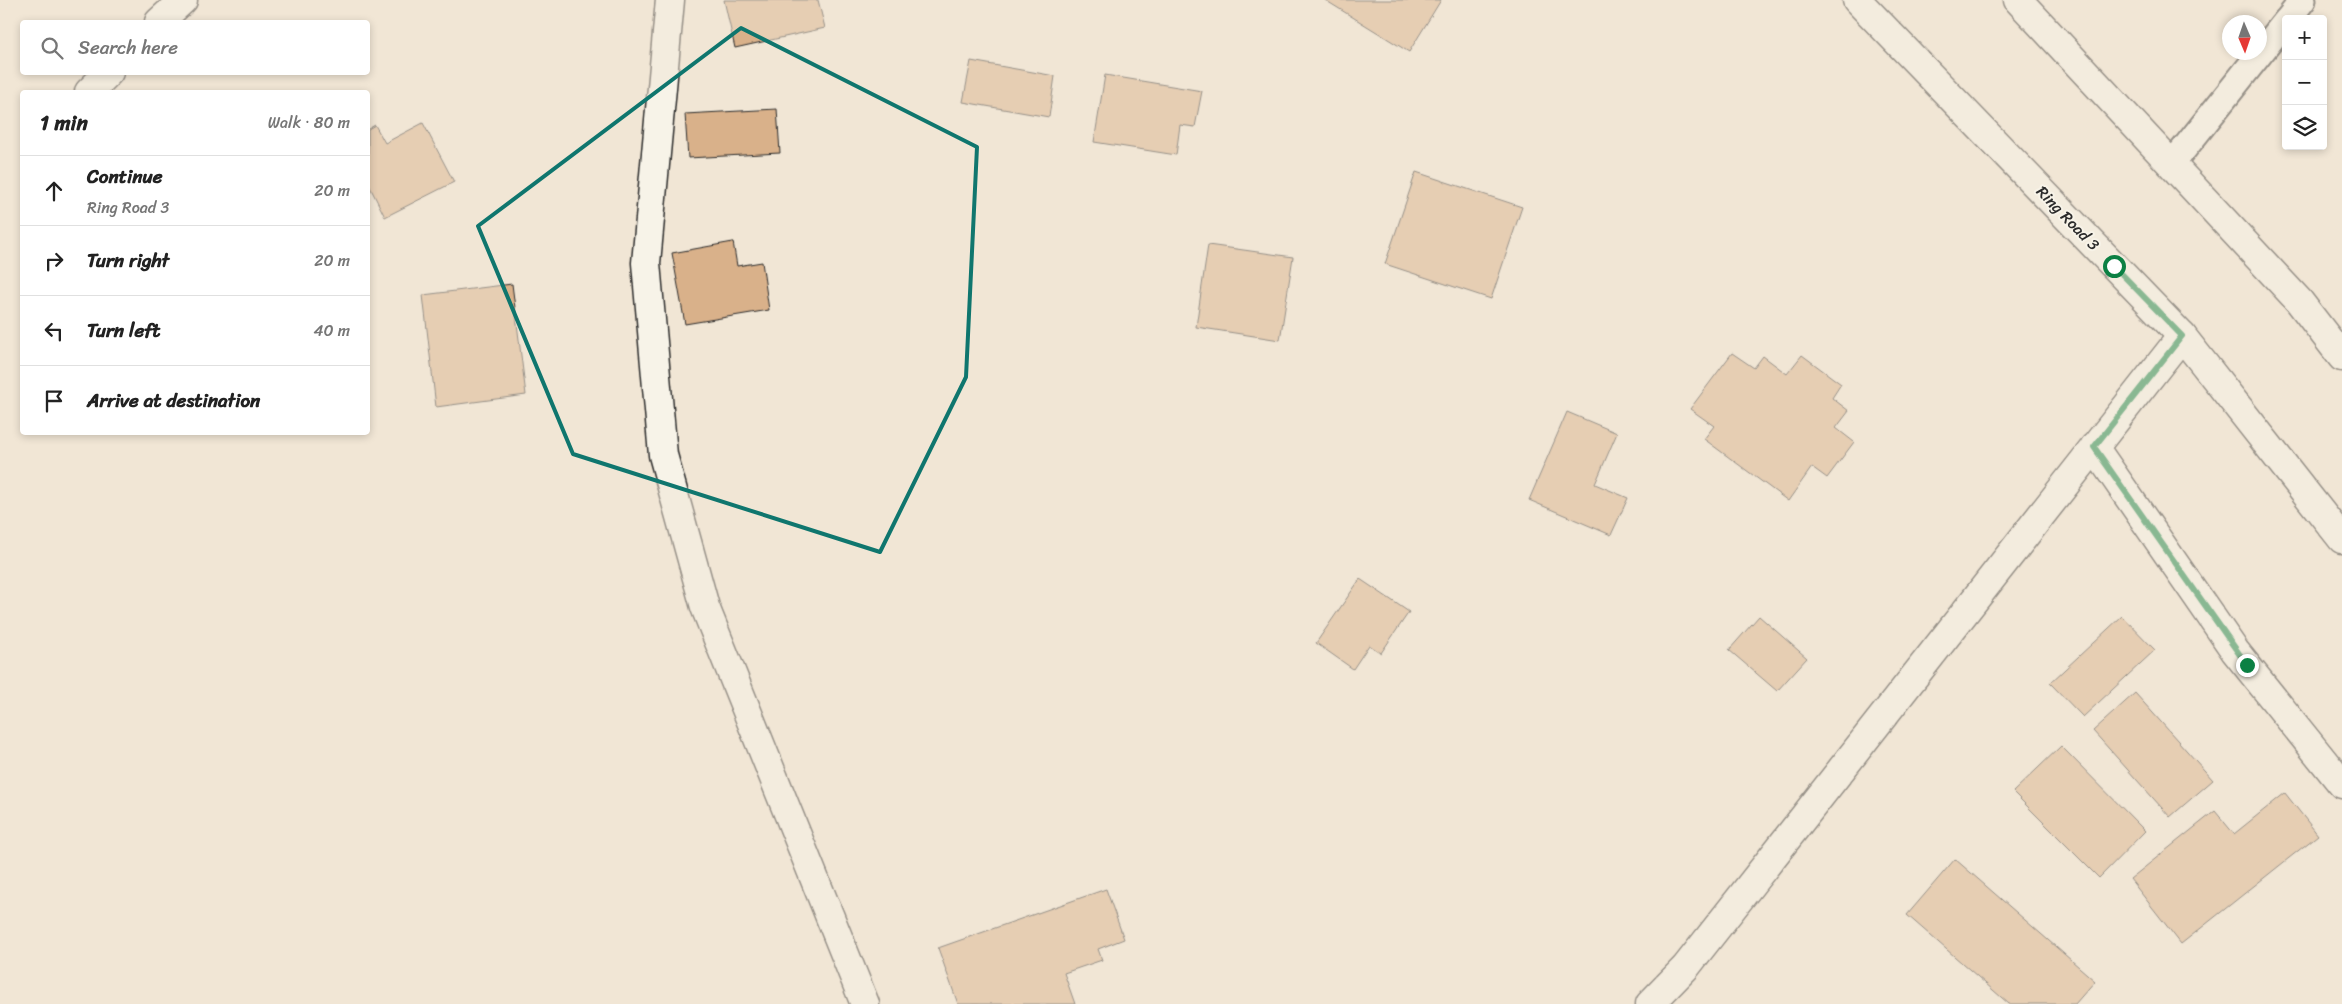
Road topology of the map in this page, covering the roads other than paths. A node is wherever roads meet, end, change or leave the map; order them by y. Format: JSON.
{"nodes":[{"id":1,"x":183,"y":0,"type":"edge"},
{"id":2,"x":670,"y":0,"type":"edge"},
{"id":3,"x":1857,"y":0,"type":"edge"},
{"id":4,"x":2018,"y":0,"type":"edge"},
{"id":5,"x":2303,"y":0,"type":"edge"},
{"id":6,"x":2291,"y":15,"type":"edge"},
{"id":7,"x":161,"y":20,"type":"edge"},
{"id":8,"x":2282,"y":26,"type":"edge"},
{"id":9,"x":105,"y":75,"type":"edge"},
{"id":10,"x":91,"y":90,"type":"edge"},
{"id":11,"x":2172,"y":164,"type":"junction"},
{"id":12,"x":2182,"y":336,"type":"junction"},
{"id":13,"x":2342,"y":357,"type":"edge"},
{"id":14,"x":2094,"y":447,"type":"junction"},
{"id":15,"x":2342,"y":540,"type":"edge"},
{"id":16,"x":2342,"y":784,"type":"edge"},
{"id":17,"x":865,"y":1004,"type":"edge"},
{"id":18,"x":1650,"y":1004,"type":"edge"}],
"edges":[{"from":1,"to":7,"type":"street"},
{"from":2,"to":17,"type":"street"},
{"from":3,"to":12,"type":"street","name":"Ring Road 3"},
{"from":4,"to":11,"type":"street"},
{"from":5,"to":6,"type":"lane"},
{"from":8,"to":11,"type":"lane"},
{"from":9,"to":10,"type":"street"},
{"from":11,"to":13,"type":"street"},
{"from":12,"to":14,"type":"street"},
{"from":12,"to":15,"type":"street","name":"Ring Road 3"},
{"from":14,"to":16,"type":"street"},
{"from":14,"to":18,"type":"street"}]}
